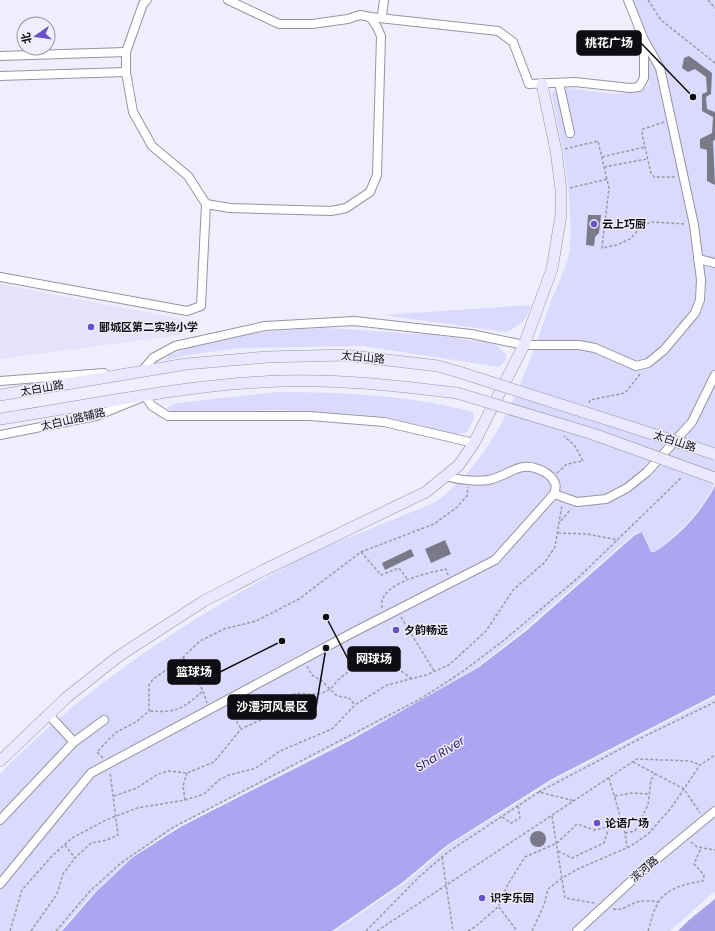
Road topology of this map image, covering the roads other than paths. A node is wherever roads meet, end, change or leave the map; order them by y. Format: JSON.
{"nodes":[{"id":1,"x":147,"y":0,"type":"edge"},
{"id":2,"x":228,"y":0,"type":"edge"},
{"id":3,"x":384,"y":0,"type":"edge"},
{"id":4,"x":628,"y":0,"type":"edge"},
{"id":5,"x":382,"y":15,"type":"dead end"},
{"id":6,"x":370,"y":17,"type":"junction"},
{"id":7,"x":644,"y":40,"type":"junction"},
{"id":8,"x":126,"y":52,"type":"junction"},
{"id":9,"x":0,"y":56,"type":"edge"},
{"id":10,"x":126,"y":72,"type":"junction"},
{"id":11,"x":0,"y":76,"type":"edge"},
{"id":12,"x":559,"y":83,"type":"junction"},
{"id":13,"x":542,"y":84,"type":"junction"},
{"id":14,"x":570,"y":133,"type":"dead end"},
{"id":15,"x":206,"y":204,"type":"junction"},
{"id":16,"x":698,"y":259,"type":"junction"},
{"id":17,"x":715,"y":263,"type":"edge"},
{"id":18,"x":0,"y":277,"type":"edge"},
{"id":19,"x":524,"y":345,"type":"junction"},
{"id":20,"x":142,"y":372,"type":"junction"},
{"id":21,"x":715,"y":375,"type":"edge"},
{"id":22,"x":0,"y":381,"type":"edge"},
{"id":23,"x":0,"y":395,"type":"edge"},
{"id":24,"x":145,"y":396,"type":"junction"},
{"id":25,"x":0,"y":419,"type":"edge"},
{"id":26,"x":0,"y":435,"type":"edge"},
{"id":27,"x":474,"y":443,"type":"junction"},
{"id":28,"x":715,"y":454,"type":"edge"},
{"id":29,"x":445,"y":476,"type":"junction"},
{"id":30,"x":715,"y":478,"type":"edge"},
{"id":31,"x":554,"y":494,"type":"junction"},
{"id":32,"x":49,"y":715,"type":"junction"},
{"id":33,"x":104,"y":720,"type":"dead end"},
{"id":34,"x":74,"y":742,"type":"junction"},
{"id":35,"x":0,"y":761,"type":"edge"},
{"id":36,"x":715,"y":811,"type":"edge"},
{"id":37,"x":0,"y":820,"type":"edge"},
{"id":38,"x":0,"y":884,"type":"edge"},
{"id":39,"x":577,"y":931,"type":"edge"}],
"edges":[{"from":1,"to":8,"type":"street"},
{"from":2,"to":6,"type":"street"},
{"from":3,"to":5,"type":"street"},
{"from":4,"to":7,"type":"street"},
{"from":6,"to":13,"type":"street"},
{"from":6,"to":15,"type":"street"},
{"from":7,"to":12,"type":"street"},
{"from":7,"to":16,"type":"street"},
{"from":8,"to":9,"type":"street"},
{"from":8,"to":10,"type":"street"},
{"from":10,"to":11,"type":"street"},
{"from":10,"to":15,"type":"street"},
{"from":12,"to":13,"type":"street"},
{"from":12,"to":14,"type":"street"},
{"from":13,"to":19,"type":"main road"},
{"from":15,"to":18,"type":"street"},
{"from":16,"to":17,"type":"street"},
{"from":16,"to":19,"type":"street"},
{"from":19,"to":20,"type":"street"},
{"from":19,"to":27,"type":"main road"},
{"from":20,"to":22,"type":"street"},
{"from":20,"to":23,"type":"main road","name":"太白山路"},
{"from":20,"to":28,"type":"main road","name":"太白山路","bridge":true},
{"from":21,"to":31,"type":"street"},
{"from":24,"to":25,"type":"main road","name":"太白山路"},
{"from":24,"to":26,"type":"street","name":"太白山路辅路"},
{"from":24,"to":27,"type":"street"},
{"from":24,"to":30,"type":"main road","name":"太白山路","bridge":true},
{"from":27,"to":29,"type":"main road"},
{"from":29,"to":31,"type":"street"},
{"from":29,"to":32,"type":"main road"},
{"from":31,"to":38,"type":"street"},
{"from":32,"to":34,"type":"street"},
{"from":32,"to":35,"type":"main road"},
{"from":33,"to":34,"type":"street"},
{"from":34,"to":37,"type":"street"},
{"from":36,"to":39,"type":"street","name":"滨河路"}]}
